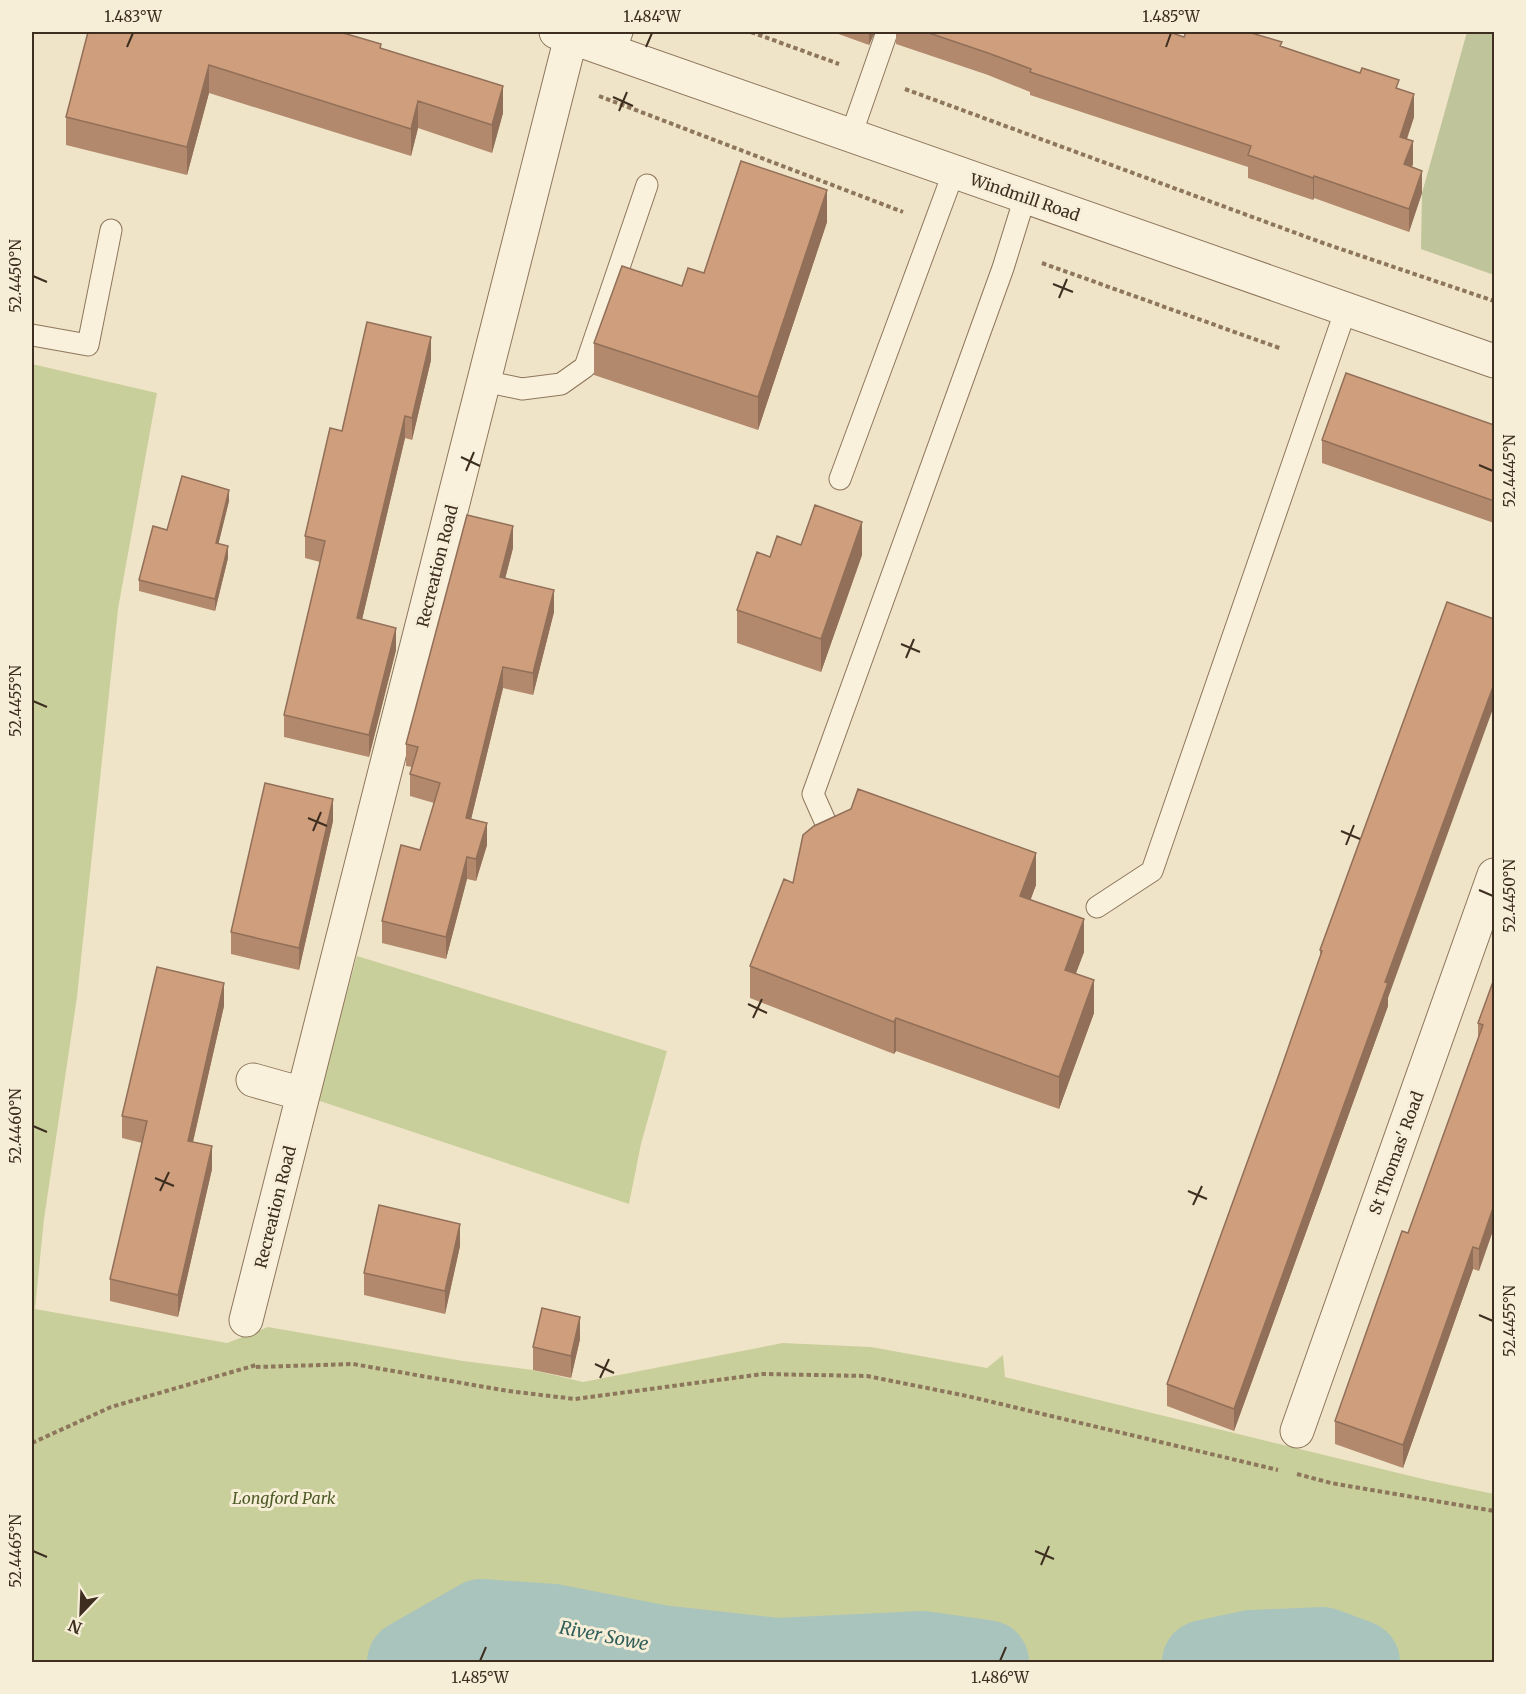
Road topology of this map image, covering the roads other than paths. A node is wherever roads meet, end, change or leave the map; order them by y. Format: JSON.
{"nodes":[{"id":1,"x":887,"y":32,"type":"edge"},
{"id":2,"x":564,"y":34,"type":"edge"},
{"id":3,"x":619,"y":42,"type":"edge"},
{"id":4,"x":851,"y":135,"type":"junction"},
{"id":5,"x":954,"y":171,"type":"junction"},
{"id":6,"x":647,"y":185,"type":"dead end"},
{"id":7,"x":1025,"y":196,"type":"junction"},
{"id":8,"x":111,"y":230,"type":"dead end"},
{"id":9,"x":1346,"y":309,"type":"junction"},
{"id":10,"x":32,"y":335,"type":"edge"},
{"id":11,"x":1494,"y":361,"type":"edge"},
{"id":12,"x":484,"y":381,"type":"junction"},
{"id":13,"x":840,"y":479,"type":"dead end"},
{"id":14,"x":825,"y":820,"type":"edge"},
{"id":15,"x":1494,"y":874,"type":"edge"},
{"id":16,"x":1097,"y":907,"type":"dead end"},
{"id":17,"x":253,"y":1080,"type":"dead end"},
{"id":18,"x":303,"y":1095,"type":"junction"},
{"id":19,"x":246,"y":1320,"type":"road end"},
{"id":20,"x":1297,"y":1431,"type":"dead end"}],
"edges":[{"from":1,"to":4,"type":"lane"},
{"from":2,"to":3,"type":"street","name":"Windmill Road"},
{"from":2,"to":12,"type":"street","name":"Recreation Road"},
{"from":3,"to":4,"type":"street","name":"Windmill Road"},
{"from":4,"to":5,"type":"street","name":"Windmill Road"},
{"from":5,"to":7,"type":"street","name":"Windmill Road"},
{"from":5,"to":13,"type":"lane"},
{"from":6,"to":12,"type":"lane"},
{"from":7,"to":9,"type":"street","name":"Windmill Road"},
{"from":7,"to":14,"type":"lane"},
{"from":8,"to":10,"type":"lane"},
{"from":9,"to":11,"type":"street","name":"Windmill Road"},
{"from":9,"to":16,"type":"lane"},
{"from":12,"to":18,"type":"street","name":"Recreation Road"},
{"from":15,"to":20,"type":"street","name":"St Thomas' Road"},
{"from":17,"to":18,"type":"street"},
{"from":18,"to":19,"type":"street","name":"Recreation Road"}]}
